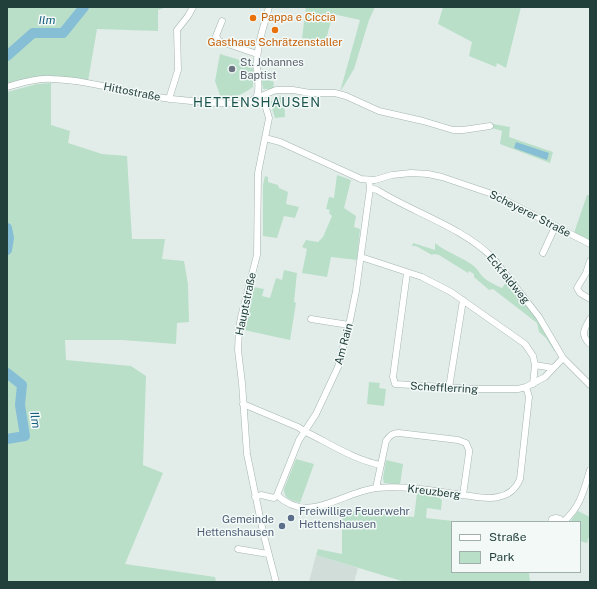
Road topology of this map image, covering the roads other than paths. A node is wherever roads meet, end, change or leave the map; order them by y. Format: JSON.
{"nodes":[{"id":1,"x":192,"y":7,"type":"edge"},
{"id":2,"x":269,"y":7,"type":"edge"},
{"id":3,"x":222,"y":21,"type":"dead end"},
{"id":4,"x":257,"y":54,"type":"junction"},
{"id":5,"x":7,"y":87,"type":"edge"},
{"id":6,"x":256,"y":98,"type":"junction"},
{"id":7,"x":169,"y":99,"type":"junction"},
{"id":8,"x":490,"y":126,"type":"dead end"},
{"id":9,"x":265,"y":138,"type":"junction"},
{"id":10,"x":369,"y":180,"type":"junction"},
{"id":11,"x":370,"y":188,"type":"junction"},
{"id":12,"x":555,"y":227,"type":"junction"},
{"id":13,"x":590,"y":244,"type":"edge"},
{"id":14,"x":543,"y":253,"type":"dead end"},
{"id":15,"x":361,"y":257,"type":"junction"},
{"id":16,"x":590,"y":261,"type":"edge"},
{"id":17,"x":406,"y":273,"type":"junction"},
{"id":18,"x":590,"y":299,"type":"edge"},
{"id":19,"x":464,"y":300,"type":"junction"},
{"id":20,"x":311,"y":319,"type":"dead end"},
{"id":21,"x":590,"y":319,"type":"edge"},
{"id":22,"x":349,"y":325,"type":"junction"},
{"id":23,"x":590,"y":344,"type":"edge"},
{"id":24,"x":563,"y":358,"type":"junction"},
{"id":25,"x":536,"y":365,"type":"junction"},
{"id":26,"x":553,"y":368,"type":"junction"},
{"id":27,"x":533,"y":384,"type":"junction"},
{"id":28,"x":590,"y":385,"type":"edge"},
{"id":29,"x":526,"y":387,"type":"junction"},
{"id":30,"x":449,"y":388,"type":"junction"},
{"id":31,"x":243,"y":404,"type":"junction"},
{"id":32,"x":304,"y":432,"type":"junction"},
{"id":33,"x":381,"y":465,"type":"junction"},
{"id":34,"x":590,"y":470,"type":"edge"},
{"id":35,"x":376,"y":488,"type":"junction"},
{"id":36,"x":277,"y":495,"type":"junction"},
{"id":37,"x":463,"y":495,"type":"junction"},
{"id":38,"x":255,"y":498,"type":"junction"},
{"id":39,"x":551,"y":521,"type":"edge"},
{"id":40,"x":561,"y":521,"type":"edge"},
{"id":41,"x":563,"y":521,"type":"edge"},
{"id":42,"x":238,"y":549,"type":"dead end"},
{"id":43,"x":268,"y":554,"type":"junction"},
{"id":44,"x":276,"y":582,"type":"edge"}],
"edges":[{"from":1,"to":7,"type":"street"},
{"from":2,"to":4,"type":"street"},
{"from":3,"to":4,"type":"street"},
{"from":4,"to":6,"type":"street"},
{"from":5,"to":7,"type":"street","name":"Hittostraße"},
{"from":6,"to":7,"type":"street","name":"Hittostraße"},
{"from":6,"to":8,"type":"street","name":"Hittostraße"},
{"from":6,"to":9,"type":"street","name":"Hauptstraße"},
{"from":9,"to":10,"type":"street","name":"Scheyerer Straße"},
{"from":9,"to":31,"type":"street","name":"Hauptstraße"},
{"from":10,"to":11,"type":"street","name":"Am Rain"},
{"from":10,"to":12,"type":"street","name":"Scheyerer Straße"},
{"from":11,"to":15,"type":"street","name":"Am Rain"},
{"from":11,"to":24,"type":"street","name":"Eckfeldweg"},
{"from":12,"to":13,"type":"street","name":"Scheyerer Straße"},
{"from":12,"to":14,"type":"street"},
{"from":15,"to":17,"type":"street"},
{"from":15,"to":22,"type":"street","name":"Am Rain"},
{"from":16,"to":18,"type":"street"},
{"from":17,"to":19,"type":"street"},
{"from":17,"to":30,"type":"street","name":"Schefflerring"},
{"from":19,"to":25,"type":"street"},
{"from":19,"to":30,"type":"street"},
{"from":20,"to":22,"type":"street"},
{"from":21,"to":23,"type":"street"},
{"from":22,"to":32,"type":"street","name":"Am Rain"},
{"from":24,"to":26,"type":"street","name":"Schefflerring"},
{"from":24,"to":28,"type":"street","name":"Eckfeldweg"},
{"from":25,"to":26,"type":"street"},
{"from":25,"to":27,"type":"street"},
{"from":26,"to":27,"type":"street","name":"Schefflerring"},
{"from":27,"to":29,"type":"street","name":"Schefflerring"},
{"from":29,"to":30,"type":"street","name":"Schefflerring"},
{"from":29,"to":37,"type":"street","name":"Kreuzberg"},
{"from":31,"to":32,"type":"street"},
{"from":31,"to":38,"type":"street","name":"Hauptstraße"},
{"from":32,"to":33,"type":"street"},
{"from":32,"to":36,"type":"street","name":"Am Rain"},
{"from":33,"to":35,"type":"street"},
{"from":33,"to":37,"type":"street"},
{"from":34,"to":41,"type":"street"},
{"from":35,"to":36,"type":"street","name":"Kreuzberg"},
{"from":35,"to":37,"type":"street","name":"Kreuzberg"},
{"from":36,"to":38,"type":"street"},
{"from":38,"to":43,"type":"street","name":"Hauptstraße"},
{"from":39,"to":40,"type":"street"},
{"from":42,"to":43,"type":"street"},
{"from":43,"to":44,"type":"street","name":"Hauptstraße"}]}
